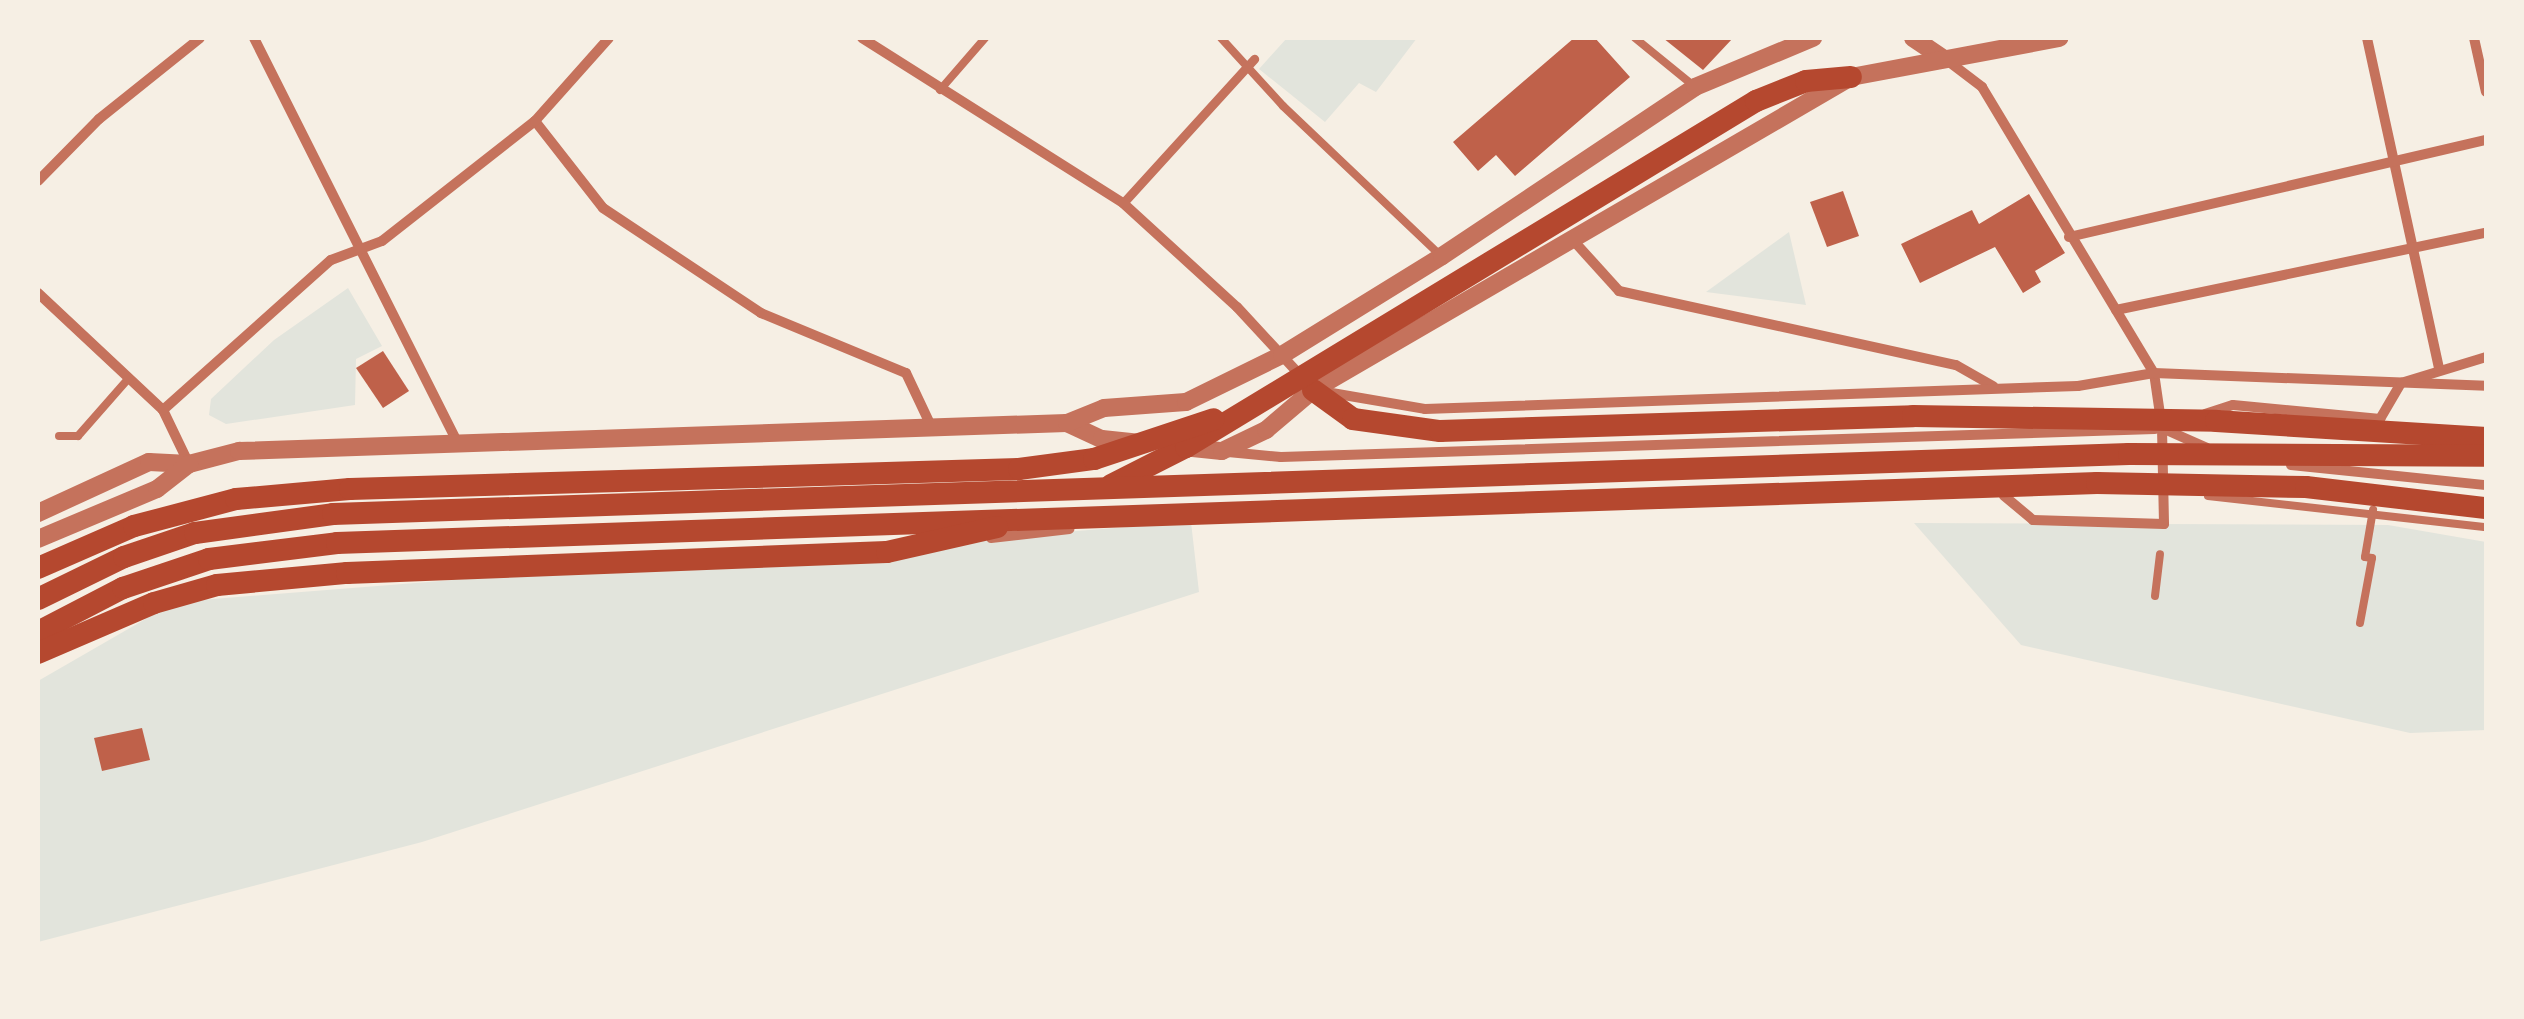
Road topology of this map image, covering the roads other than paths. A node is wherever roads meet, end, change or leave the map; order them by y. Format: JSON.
{"nodes":[{"id":1,"x":200,"y":38,"type":"edge"},
{"id":2,"x":254,"y":38,"type":"edge"},
{"id":3,"x":610,"y":38,"type":"edge"},
{"id":4,"x":862,"y":38,"type":"edge"},
{"id":5,"x":986,"y":38,"type":"edge"},
{"id":6,"x":1221,"y":38,"type":"edge"},
{"id":7,"x":1635,"y":38,"type":"edge"},
{"id":8,"x":1813,"y":38,"type":"edge"},
{"id":9,"x":1913,"y":38,"type":"edge"},
{"id":10,"x":2059,"y":38,"type":"edge"},
{"id":11,"x":2367,"y":38,"type":"edge"},
{"id":12,"x":2474,"y":38,"type":"edge"},
{"id":13,"x":1943,"y":58,"type":"junction"},
{"id":14,"x":1250,"y":64,"type":"junction"},
{"id":15,"x":1851,"y":77,"type":"junction"},
{"id":16,"x":1695,"y":87,"type":"junction"},
{"id":17,"x":940,"y":90,"type":"junction"},
{"id":18,"x":2486,"y":92,"type":"edge"},
{"id":19,"x":535,"y":120,"type":"junction"},
{"id":20,"x":2486,"y":140,"type":"edge"},
{"id":21,"x":2395,"y":157,"type":"junction"},
{"id":22,"x":38,"y":180,"type":"edge"},
{"id":23,"x":1123,"y":203,"type":"junction"},
{"id":24,"x":2486,"y":232,"type":"edge"},
{"id":25,"x":1570,"y":237,"type":"junction"},
{"id":26,"x":2069,"y":238,"type":"junction"},
{"id":27,"x":362,"y":247,"type":"junction"},
{"id":28,"x":2416,"y":247,"type":"junction"},
{"id":29,"x":1442,"y":256,"type":"junction"},
{"id":30,"x":38,"y":294,"type":"edge"},
{"id":31,"x":2116,"y":310,"type":"junction"},
{"id":32,"x":1282,"y":355,"type":"junction"},
{"id":33,"x":2486,"y":356,"type":"edge"},
{"id":34,"x":2438,"y":368,"type":"junction"},
{"id":35,"x":2154,"y":373,"type":"junction"},
{"id":36,"x":129,"y":378,"type":"junction"},
{"id":37,"x":2401,"y":382,"type":"junction"},
{"id":38,"x":2486,"y":386,"type":"edge"},
{"id":39,"x":1994,"y":387,"type":"junction"},
{"id":40,"x":1313,"y":390,"type":"junction"},
{"id":41,"x":163,"y":410,"type":"junction"},
{"id":42,"x":1237,"y":412,"type":"junction"},
{"id":43,"x":2380,"y":419,"type":"junction"},
{"id":44,"x":1067,"y":423,"type":"junction"},
{"id":45,"x":2162,"y":428,"type":"junction"},
{"id":46,"x":933,"y":429,"type":"junction"},
{"id":47,"x":59,"y":436,"type":"dead end"},
{"id":48,"x":2486,"y":439,"type":"edge"},
{"id":49,"x":457,"y":442,"type":"junction"},
{"id":50,"x":1222,"y":451,"type":"junction"},
{"id":51,"x":2486,"y":456,"type":"edge"},
{"id":52,"x":189,"y":464,"type":"junction"},
{"id":53,"x":2486,"y":485,"type":"edge"},
{"id":54,"x":2164,"y":492,"type":"junction"},
{"id":55,"x":2004,"y":496,"type":"junction"},
{"id":56,"x":2486,"y":508,"type":"edge"},
{"id":57,"x":2373,"y":510,"type":"junction"},
{"id":58,"x":38,"y":513,"type":"edge"},
{"id":59,"x":2486,"y":527,"type":"edge"},
{"id":60,"x":1061,"y":529,"type":"junction"},
{"id":61,"x":38,"y":539,"type":"edge"},
{"id":62,"x":2160,"y":554,"type":"dead end"},
{"id":63,"x":38,"y":568,"type":"edge"},
{"id":64,"x":2155,"y":596,"type":"dead end"},
{"id":65,"x":38,"y":598,"type":"edge"},
{"id":66,"x":2360,"y":623,"type":"dead end"},
{"id":67,"x":38,"y":634,"type":"edge"},
{"id":68,"x":38,"y":656,"type":"edge"}],
"edges":[{"from":1,"to":22,"type":"street"},
{"from":2,"to":27,"type":"street"},
{"from":3,"to":19,"type":"street"},
{"from":4,"to":17,"type":"street"},
{"from":5,"to":17,"type":"lane"},
{"from":6,"to":14,"type":"lane"},
{"from":7,"to":16,"type":"lane"},
{"from":8,"to":16,"type":"street"},
{"from":9,"to":13,"type":"street"},
{"from":10,"to":13,"type":"street"},
{"from":11,"to":21,"type":"street"},
{"from":12,"to":18,"type":"street"},
{"from":13,"to":15,"type":"street"},
{"from":13,"to":26,"type":"street"},
{"from":14,"to":23,"type":"street"},
{"from":14,"to":29,"type":"lane"},
{"from":15,"to":25,"type":"street"},
{"from":15,"to":42,"type":"highway"},
{"from":16,"to":29,"type":"street"},
{"from":17,"to":23,"type":"street"},
{"from":19,"to":27,"type":"street"},
{"from":19,"to":46,"type":"street"},
{"from":20,"to":21,"type":"street"},
{"from":21,"to":26,"type":"street"},
{"from":21,"to":28,"type":"street"},
{"from":23,"to":32,"type":"street"},
{"from":24,"to":28,"type":"street"},
{"from":25,"to":39,"type":"street"},
{"from":25,"to":40,"type":"street"},
{"from":26,"to":31,"type":"street"},
{"from":27,"to":41,"type":"street"},
{"from":27,"to":49,"type":"street"},
{"from":28,"to":31,"type":"street"},
{"from":28,"to":34,"type":"street"},
{"from":29,"to":32,"type":"street"},
{"from":30,"to":36,"type":"street"},
{"from":31,"to":35,"type":"street"},
{"from":32,"to":40,"type":"street"},
{"from":32,"to":44,"type":"street"},
{"from":33,"to":34,"type":"street"},
{"from":34,"to":37,"type":"street"},
{"from":35,"to":37,"type":"street"},
{"from":35,"to":39,"type":"street"},
{"from":35,"to":45,"type":"street"},
{"from":36,"to":41,"type":"street"},
{"from":36,"to":47,"type":"lane"},
{"from":37,"to":38,"type":"street"},
{"from":37,"to":43,"type":"street"},
{"from":39,"to":40,"type":"street"},
{"from":40,"to":48,"type":"highway"},
{"from":40,"to":50,"type":"street"},
{"from":41,"to":52,"type":"street"},
{"from":42,"to":63,"type":"highway"},
{"from":42,"to":68,"type":"highway"},
{"from":43,"to":45,"type":"street"},
{"from":43,"to":48,"type":"lane"},
{"from":44,"to":46,"type":"street"},
{"from":44,"to":50,"type":"street"},
{"from":45,"to":50,"type":"street"},
{"from":45,"to":53,"type":"street"},
{"from":45,"to":54,"type":"street"},
{"from":46,"to":49,"type":"street"},
{"from":49,"to":52,"type":"street"},
{"from":51,"to":65,"type":"highway"},
{"from":52,"to":58,"type":"street"},
{"from":52,"to":61,"type":"street"},
{"from":54,"to":55,"type":"street"},
{"from":54,"to":55,"type":"street"},
{"from":54,"to":57,"type":"lane"},
{"from":55,"to":60,"type":"street"},
{"from":56,"to":67,"type":"highway"},
{"from":57,"to":59,"type":"lane"},
{"from":57,"to":66,"type":"lane"},
{"from":60,"to":67,"type":"street"},
{"from":60,"to":68,"type":"street"},
{"from":62,"to":64,"type":"lane"}]}
